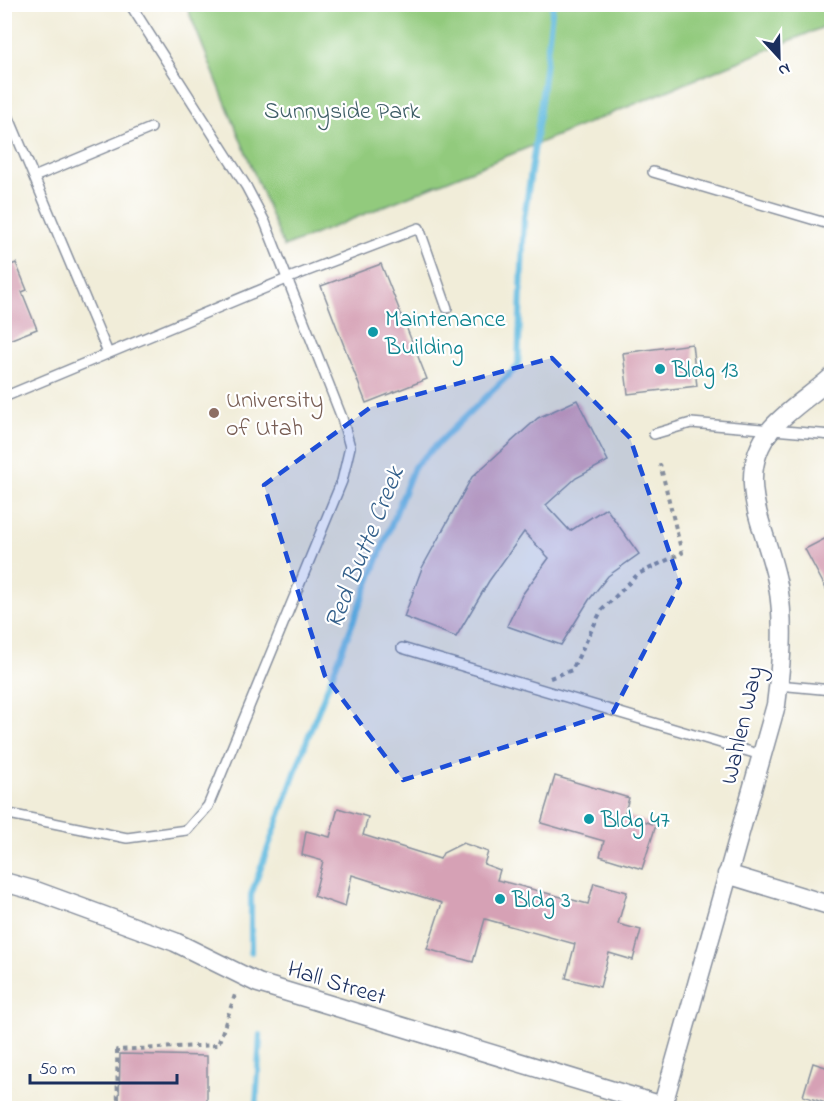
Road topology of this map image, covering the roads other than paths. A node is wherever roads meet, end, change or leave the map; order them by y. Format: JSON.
{"nodes":[{"id":1,"x":130,"y":4,"type":"edge"},
{"id":2,"x":4,"y":106,"type":"edge"},
{"id":3,"x":150,"y":129,"type":"dead end"},
{"id":4,"x":653,"y":172,"type":"dead end"},
{"id":5,"x":34,"y":177,"type":"junction"},
{"id":6,"x":831,"y":225,"type":"edge"},
{"id":7,"x":289,"y":278,"type":"junction"},
{"id":8,"x":447,"y":308,"type":"dead end"},
{"id":9,"x":108,"y":353,"type":"junction"},
{"id":10,"x":831,"y":377,"type":"edge"},
{"id":11,"x":4,"y":397,"type":"edge"},
{"id":12,"x":772,"y":429,"type":"junction"},
{"id":13,"x":654,"y":434,"type":"dead end"},
{"id":14,"x":831,"y":435,"type":"edge"},
{"id":15,"x":402,"y":648,"type":"dead end"},
{"id":16,"x":778,"y":685,"type":"junction"},
{"id":17,"x":831,"y":690,"type":"edge"},
{"id":18,"x":761,"y":755,"type":"junction"},
{"id":19,"x":4,"y":813,"type":"edge"},
{"id":20,"x":727,"y":874,"type":"junction"},
{"id":21,"x":4,"y":882,"type":"edge"},
{"id":22,"x":831,"y":906,"type":"edge"},
{"id":23,"x":662,"y":1107,"type":"edge"}],
"edges":[{"from":1,"to":7,"type":"lane"},
{"from":2,"to":5,"type":"lane"},
{"from":3,"to":5,"type":"lane"},
{"from":4,"to":6,"type":"lane"},
{"from":5,"to":9,"type":"lane"},
{"from":7,"to":8,"type":"lane"},
{"from":7,"to":9,"type":"lane"},
{"from":7,"to":19,"type":"lane"},
{"from":9,"to":11,"type":"lane"},
{"from":10,"to":12,"type":"street","name":"Wahlen Way"},
{"from":12,"to":13,"type":"lane"},
{"from":12,"to":14,"type":"lane"},
{"from":12,"to":16,"type":"street","name":"Wahlen Way"},
{"from":15,"to":18,"type":"lane"},
{"from":16,"to":17,"type":"lane"},
{"from":16,"to":18,"type":"street","name":"Wahlen Way"},
{"from":18,"to":20,"type":"street","name":"Wahlen Way"},
{"from":20,"to":22,"type":"street"},
{"from":20,"to":23,"type":"street","name":"Wahlen Way"},
{"from":21,"to":23,"type":"street","name":"Hall Street"}]}
